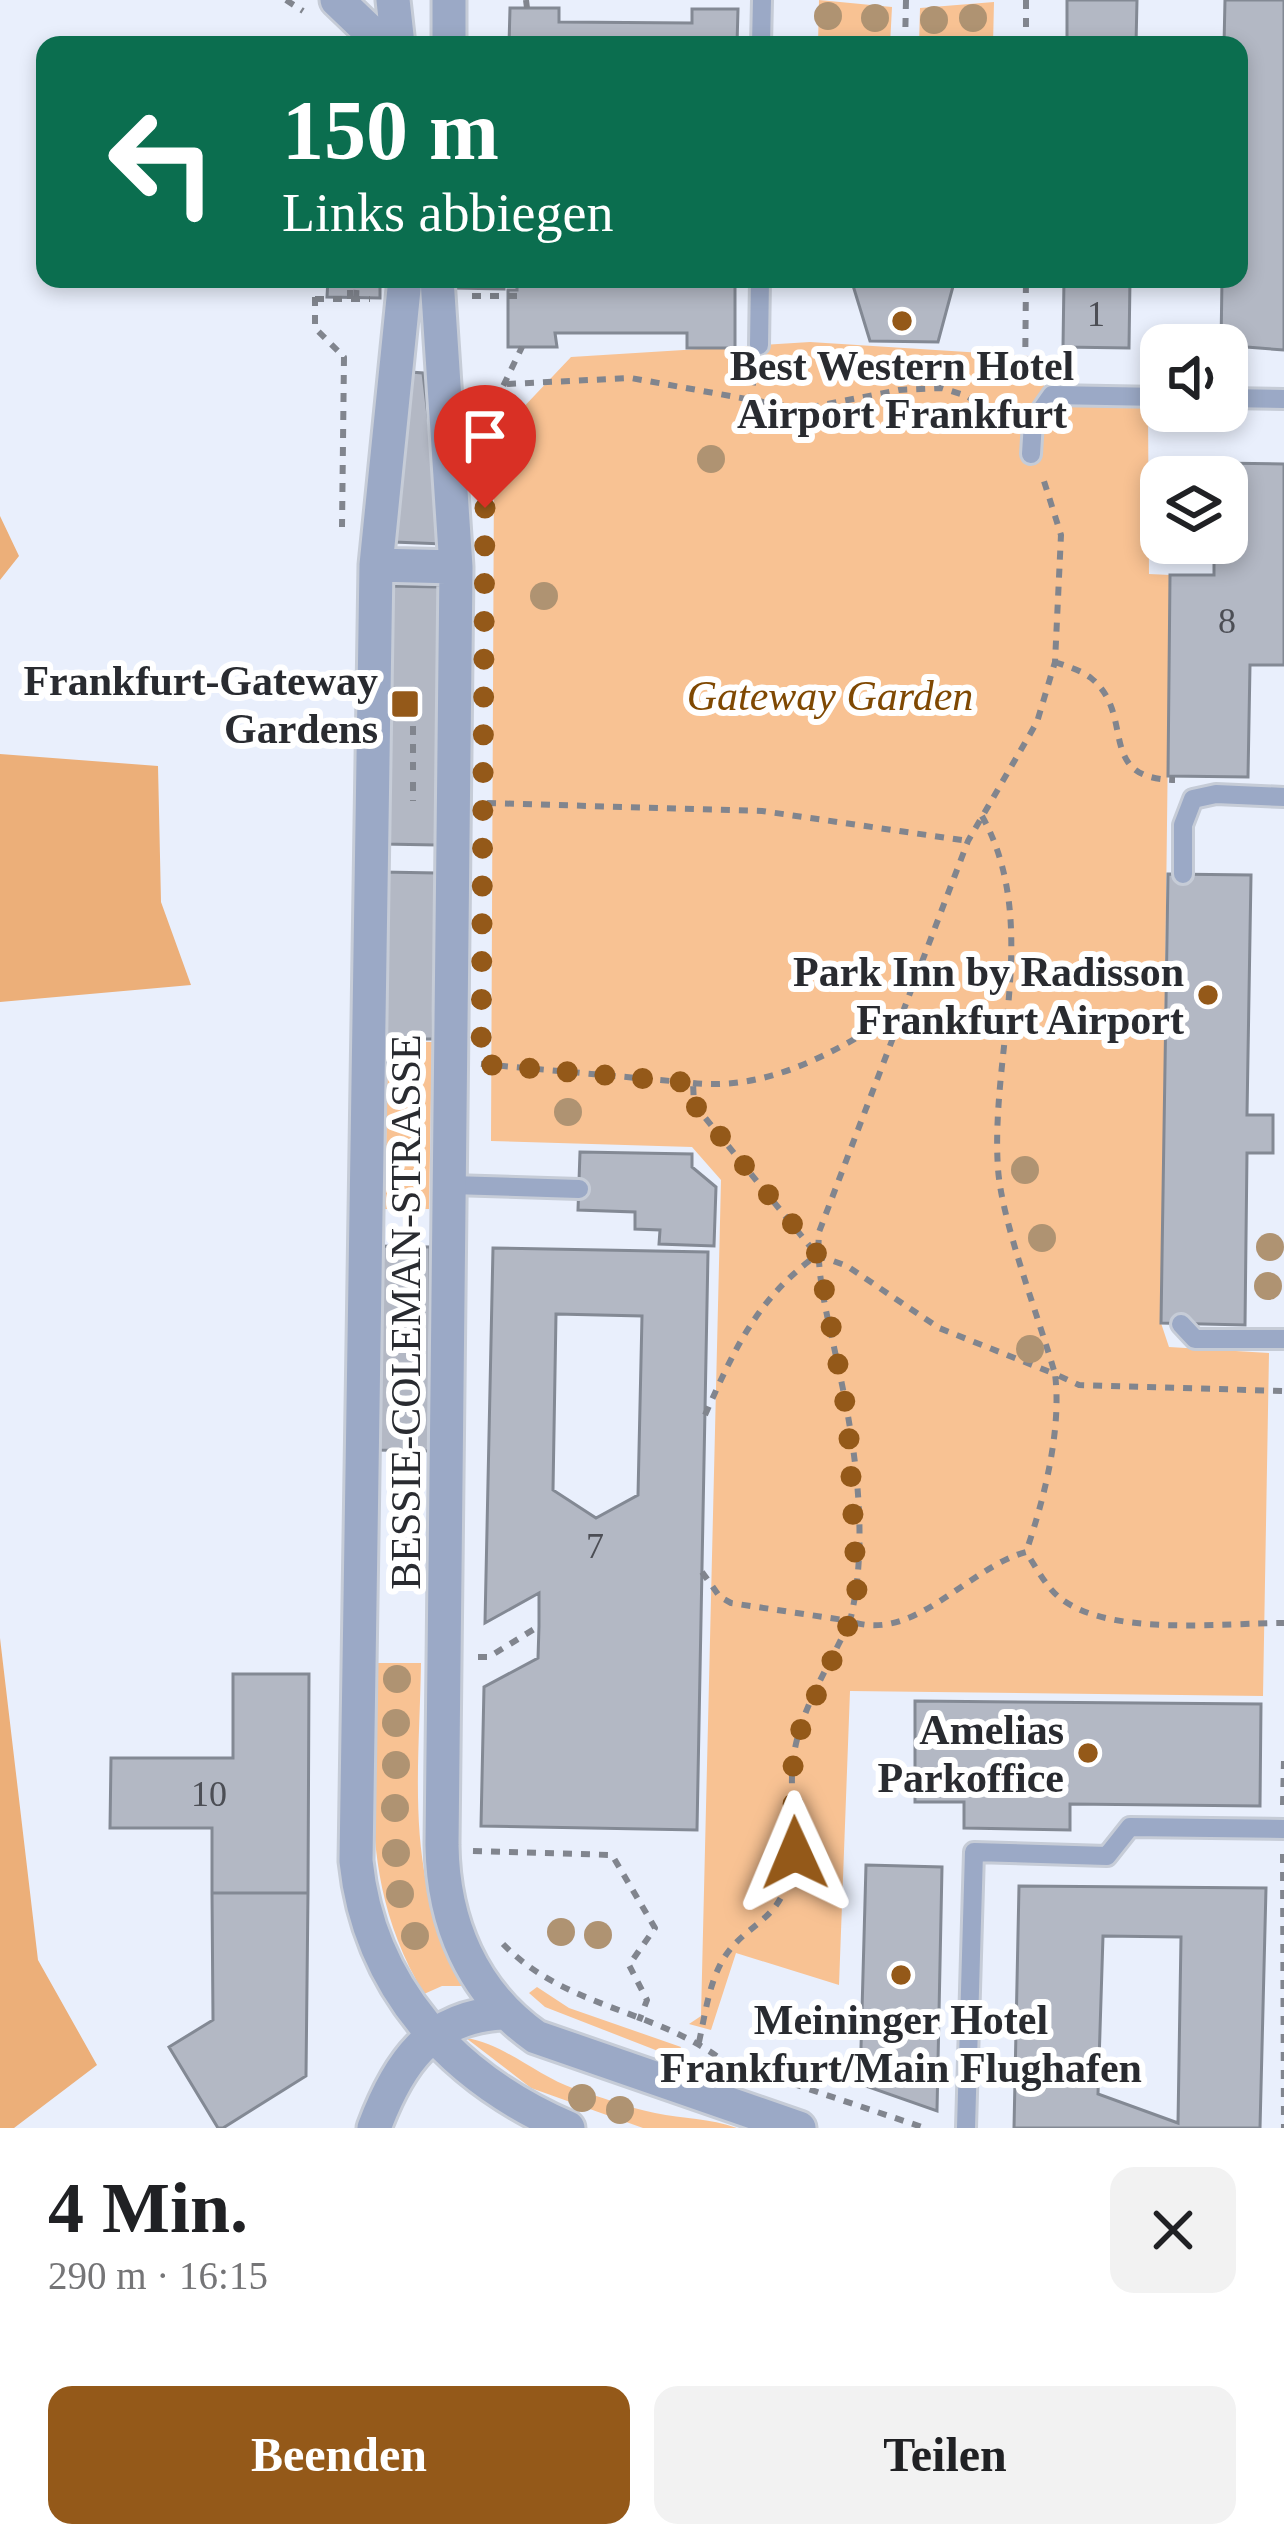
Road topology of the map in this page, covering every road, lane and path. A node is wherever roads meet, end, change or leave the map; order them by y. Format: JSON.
{"nodes":[{"id":1,"x":337,"y":0,"type":"edge"},
{"id":2,"x":393,"y":0,"type":"edge"},
{"id":3,"x":449,"y":0,"type":"edge"},
{"id":4,"x":762,"y":0,"type":"edge"},
{"id":5,"x":906,"y":0,"type":"edge"},
{"id":6,"x":1025,"y":0,"type":"edge"},
{"id":7,"x":374,"y":36,"type":"edge"},
{"id":8,"x":397,"y":36,"type":"edge"},
{"id":9,"x":449,"y":36,"type":"edge"},
{"id":10,"x":761,"y":36,"type":"edge"},
{"id":11,"x":905,"y":36,"type":"edge"},
{"id":12,"x":1026,"y":36,"type":"edge"},
{"id":13,"x":316,"y":288,"type":"edge"},
{"id":14,"x":354,"y":288,"type":"edge"},
{"id":15,"x":404,"y":288,"type":"edge"},
{"id":16,"x":446,"y":288,"type":"edge"},
{"id":17,"x":455,"y":288,"type":"edge"},
{"id":18,"x":760,"y":288,"type":"edge"},
{"id":19,"x":1025,"y":288,"type":"edge"},
{"id":20,"x":526,"y":296,"type":"dead end"},
{"id":21,"x":353,"y":299,"type":"junction"},
{"id":22,"x":371,"y":299,"type":"dead end"},
{"id":23,"x":759,"y":345,"type":"dead end"},
{"id":24,"x":522,"y":346,"type":"dead end"},
{"id":25,"x":507,"y":384,"type":"junction"},
{"id":26,"x":1025,"y":384,"type":"dead end"},
{"id":27,"x":1140,"y":397,"type":"edge"},
{"id":28,"x":1248,"y":398,"type":"edge"},
{"id":29,"x":1284,"y":399,"type":"edge"},
{"id":30,"x":1031,"y":454,"type":"junction"},
{"id":31,"x":486,"y":465,"type":"dead end"},
{"id":32,"x":376,"y":565,"type":"junction"},
{"id":33,"x":456,"y":567,"type":"junction"},
{"id":34,"x":1055,"y":662,"type":"junction"},
{"id":35,"x":413,"y":713,"type":"dead end"},
{"id":36,"x":413,"y":770,"type":"dead end"},
{"id":37,"x":1141,"y":777,"type":"dead end"},
{"id":38,"x":483,"y":781,"type":"dead end"},
{"id":39,"x":413,"y":782,"type":"dead end"},
{"id":40,"x":1284,"y":797,"type":"edge"},
{"id":41,"x":373,"y":800,"type":"junction"},
{"id":42,"x":413,"y":801,"type":"junction"},
{"id":43,"x":454,"y":802,"type":"junction"},
{"id":44,"x":982,"y":816,"type":"junction"},
{"id":45,"x":968,"y":841,"type":"junction"},
{"id":46,"x":1183,"y":874,"type":"dead end"},
{"id":47,"x":902,"y":1010,"type":"junction"},
{"id":48,"x":481,"y":1040,"type":"dead end"},
{"id":49,"x":481,"y":1064,"type":"junction"},
{"id":50,"x":693,"y":1083,"type":"junction"},
{"id":51,"x":481,"y":1084,"type":"dead end"},
{"id":52,"x":452,"y":1185,"type":"junction"},
{"id":53,"x":579,"y":1190,"type":"dead end"},
{"id":54,"x":818,"y":1255,"type":"junction"},
{"id":55,"x":1181,"y":1324,"type":"dead end"},
{"id":56,"x":1284,"y":1339,"type":"edge"},
{"id":57,"x":1055,"y":1374,"type":"junction"},
{"id":58,"x":1284,"y":1391,"type":"edge"},
{"id":59,"x":705,"y":1415,"type":"dead end"},
{"id":60,"x":1026,"y":1552,"type":"junction"},
{"id":61,"x":702,"y":1572,"type":"dead end"},
{"id":62,"x":850,"y":1621,"type":"junction"},
{"id":63,"x":1284,"y":1623,"type":"edge"},
{"id":64,"x":539,"y":1626,"type":"dead end"},
{"id":65,"x":474,"y":1657,"type":"dead end"},
{"id":66,"x":1284,"y":1760,"type":"edge"},
{"id":67,"x":1284,"y":1829,"type":"edge"},
{"id":68,"x":469,"y":1838,"type":"dead end"},
{"id":69,"x":470,"y":1851,"type":"junction"},
{"id":70,"x":472,"y":1871,"type":"dead end"},
{"id":71,"x":493,"y":1924,"type":"dead end"},
{"id":72,"x":502,"y":2013,"type":"junction"},
{"id":73,"x":639,"y":2021,"type":"junction"},
{"id":74,"x":432,"y":2036,"type":"junction"},
{"id":75,"x":699,"y":2042,"type":"junction"},
{"id":76,"x":374,"y":2128,"type":"edge"},
{"id":77,"x":568,"y":2128,"type":"edge"},
{"id":78,"x":799,"y":2128,"type":"edge"},
{"id":79,"x":926,"y":2128,"type":"edge"},
{"id":80,"x":966,"y":2128,"type":"edge"},
{"id":81,"x":1284,"y":2128,"type":"edge"}],
"edges":[{"from":1,"to":7,"type":"street"},
{"from":2,"to":8,"type":"street"},
{"from":3,"to":9,"type":"street"},
{"from":4,"to":10,"type":"lane"},
{"from":5,"to":11,"type":"path"},
{"from":6,"to":12,"type":"path"},
{"from":13,"to":21,"type":"path"},
{"from":14,"to":21,"type":"path"},
{"from":15,"to":32,"type":"street","name":"BESSIE-COLEMAN-STRASSE"},
{"from":16,"to":33,"type":"street","name":"BESSIE-COLEMAN-STRASSE"},
{"from":17,"to":20,"type":"path"},
{"from":18,"to":23,"type":"lane"},
{"from":19,"to":26,"type":"path"},
{"from":21,"to":22,"type":"path"},
{"from":24,"to":25,"type":"path"},
{"from":25,"to":30,"type":"path"},
{"from":25,"to":31,"type":"path"},
{"from":27,"to":30,"type":"lane"},
{"from":28,"to":29,"type":"lane"},
{"from":30,"to":34,"type":"path"},
{"from":32,"to":33,"type":"street"},
{"from":32,"to":41,"type":"street","name":"BESSIE-COLEMAN-STRASSE"},
{"from":33,"to":43,"type":"street","name":"BESSIE-COLEMAN-STRASSE"},
{"from":34,"to":37,"type":"path"},
{"from":34,"to":44,"type":"path"},
{"from":35,"to":36,"type":"path"},
{"from":38,"to":45,"type":"path"},
{"from":39,"to":42,"type":"path"},
{"from":40,"to":46,"type":"lane"},
{"from":41,"to":42,"type":"path"},
{"from":41,"to":74,"type":"street","name":"BESSIE-COLEMAN-STRASSE"},
{"from":42,"to":43,"type":"path"},
{"from":43,"to":52,"type":"street","name":"BESSIE-COLEMAN-STRASSE"},
{"from":44,"to":45,"type":"path"},
{"from":44,"to":57,"type":"path"},
{"from":45,"to":47,"type":"path"},
{"from":47,"to":50,"type":"path"},
{"from":47,"to":54,"type":"path"},
{"from":48,"to":49,"type":"path"},
{"from":49,"to":50,"type":"path"},
{"from":49,"to":51,"type":"path"},
{"from":50,"to":54,"type":"path"},
{"from":52,"to":53,"type":"lane"},
{"from":52,"to":72,"type":"street","name":"BESSIE-COLEMAN-STRASSE"},
{"from":54,"to":57,"type":"path"},
{"from":54,"to":59,"type":"path"},
{"from":54,"to":62,"type":"path"},
{"from":55,"to":56,"type":"lane"},
{"from":57,"to":58,"type":"path"},
{"from":57,"to":60,"type":"path"},
{"from":60,"to":62,"type":"path"},
{"from":60,"to":63,"type":"path"},
{"from":61,"to":62,"type":"path"},
{"from":62,"to":75,"type":"path"},
{"from":64,"to":65,"type":"path"},
{"from":66,"to":67,"type":"path"},
{"from":67,"to":80,"type":"lane"},
{"from":67,"to":81,"type":"path"},
{"from":68,"to":69,"type":"path"},
{"from":69,"to":70,"type":"path"},
{"from":69,"to":73,"type":"path"},
{"from":71,"to":73,"type":"path"},
{"from":72,"to":74,"type":"street"},
{"from":72,"to":78,"type":"street","name":"BESSIE-COLEMAN-STRASSE"},
{"from":73,"to":75,"type":"path"},
{"from":74,"to":76,"type":"street"},
{"from":74,"to":77,"type":"street","name":"BESSIE-COLEMAN-STRASSE"},
{"from":75,"to":79,"type":"path"}]}
